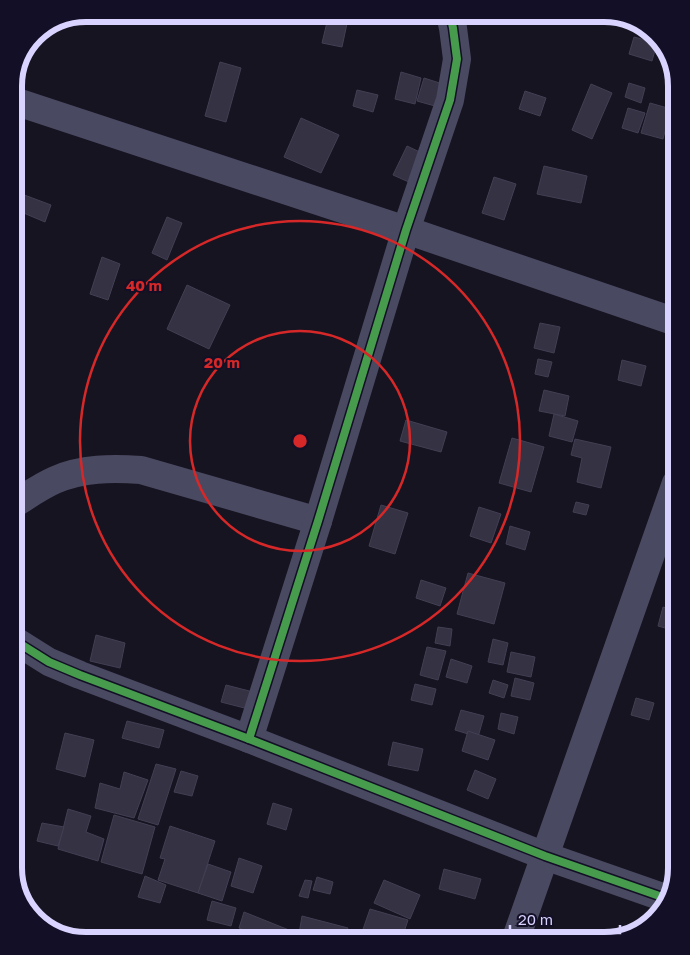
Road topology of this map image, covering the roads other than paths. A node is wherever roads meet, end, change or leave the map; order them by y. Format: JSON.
{"nodes":[{"id":1,"x":452,"y":23,"type":"edge"},
{"id":2,"x":23,"y":104,"type":"edge"},
{"id":3,"x":406,"y":230,"type":"junction"},
{"id":4,"x":668,"y":319,"type":"edge"},
{"id":5,"x":22,"y":499,"type":"edge"},
{"id":6,"x":668,"y":506,"type":"edge"},
{"id":7,"x":318,"y":521,"type":"junction"},
{"id":8,"x":22,"y":645,"type":"edge"},
{"id":9,"x":249,"y":738,"type":"junction"},
{"id":10,"x":545,"y":856,"type":"junction"},
{"id":11,"x":661,"y":897,"type":"edge"},
{"id":12,"x":517,"y":932,"type":"edge"}],
"edges":[{"from":1,"to":3,"type":"street"},
{"from":2,"to":3,"type":"street"},
{"from":3,"to":4,"type":"street"},
{"from":3,"to":7,"type":"street"},
{"from":5,"to":7,"type":"street"},
{"from":6,"to":10,"type":"street"},
{"from":7,"to":9,"type":"street"},
{"from":8,"to":9,"type":"street"},
{"from":9,"to":10,"type":"street"},
{"from":10,"to":11,"type":"street"},
{"from":10,"to":12,"type":"street"}]}
